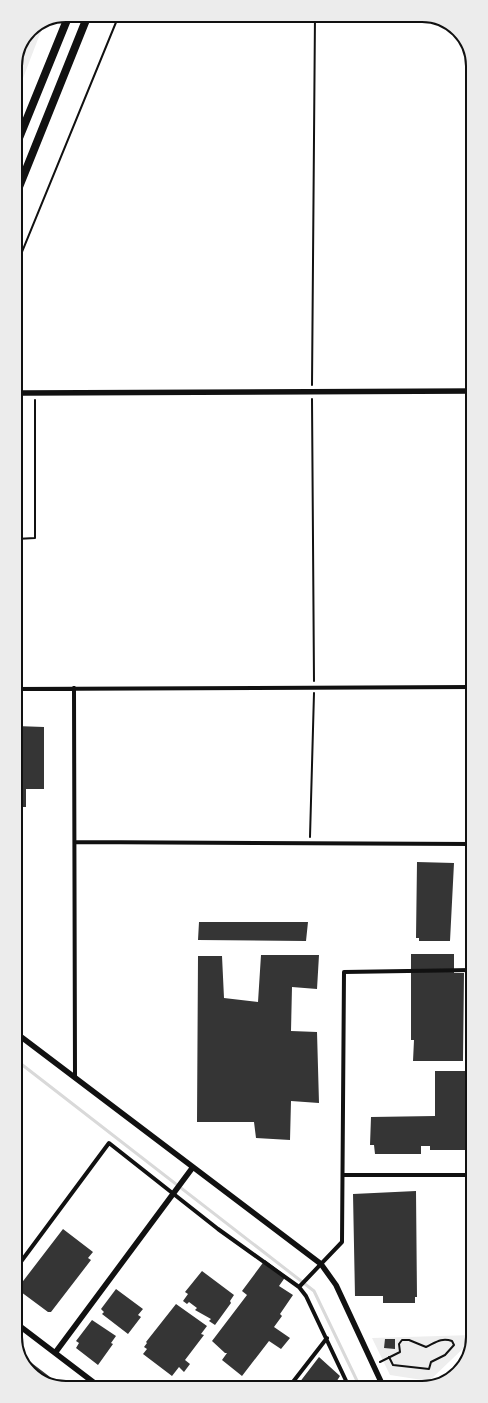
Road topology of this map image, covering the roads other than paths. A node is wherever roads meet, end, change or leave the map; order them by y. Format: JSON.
{"nodes":[{"id":1,"x":66,"y":22,"type":"edge"},
{"id":2,"x":85,"y":22,"type":"edge"},
{"id":3,"x":22,"y":131,"type":"edge"},
{"id":4,"x":22,"y":180,"type":"edge"},
{"id":5,"x":466,"y":391,"type":"edge"},
{"id":6,"x":23,"y":393,"type":"edge"},
{"id":7,"x":466,"y":687,"type":"edge"},
{"id":8,"x":22,"y":688,"type":"edge"},
{"id":9,"x":74,"y":688,"type":"junction"},
{"id":10,"x":75,"y":842,"type":"junction"},
{"id":11,"x":466,"y":844,"type":"edge"},
{"id":12,"x":466,"y":970,"type":"edge"},
{"id":13,"x":22,"y":1038,"type":"edge"},
{"id":14,"x":75,"y":1078,"type":"junction"},
{"id":15,"x":193,"y":1167,"type":"junction"},
{"id":16,"x":466,"y":1174,"type":"edge"},
{"id":17,"x":343,"y":1175,"type":"junction"},
{"id":18,"x":173,"y":1194,"type":"junction"},
{"id":19,"x":22,"y":1260,"type":"edge"},
{"id":20,"x":321,"y":1264,"type":"junction"},
{"id":21,"x":300,"y":1285,"type":"junction"},
{"id":22,"x":22,"y":1328,"type":"edge"},
{"id":23,"x":327,"y":1338,"type":"junction"},
{"id":24,"x":55,"y":1353,"type":"junction"},
{"id":25,"x":92,"y":1381,"type":"edge"},
{"id":26,"x":294,"y":1381,"type":"edge"},
{"id":27,"x":346,"y":1381,"type":"edge"},
{"id":28,"x":381,"y":1381,"type":"edge"}],
"edges":[{"from":1,"to":3,"type":"highway"},
{"from":2,"to":4,"type":"highway"},
{"from":5,"to":6,"type":"street"},
{"from":7,"to":9,"type":"street"},
{"from":8,"to":9,"type":"street"},
{"from":9,"to":10,"type":"street"},
{"from":10,"to":11,"type":"street"},
{"from":10,"to":14,"type":"street"},
{"from":12,"to":17,"type":"street"},
{"from":13,"to":14,"type":"street"},
{"from":14,"to":15,"type":"street"},
{"from":15,"to":18,"type":"street"},
{"from":15,"to":20,"type":"street"},
{"from":16,"to":17,"type":"street"},
{"from":17,"to":20,"type":"street"},
{"from":18,"to":19,"type":"street"},
{"from":18,"to":21,"type":"street"},
{"from":18,"to":24,"type":"street"},
{"from":20,"to":21,"type":"street"},
{"from":20,"to":28,"type":"street"},
{"from":21,"to":23,"type":"street"},
{"from":22,"to":24,"type":"street"},
{"from":23,"to":26,"type":"street"},
{"from":23,"to":27,"type":"street"},
{"from":24,"to":25,"type":"street"}]}
